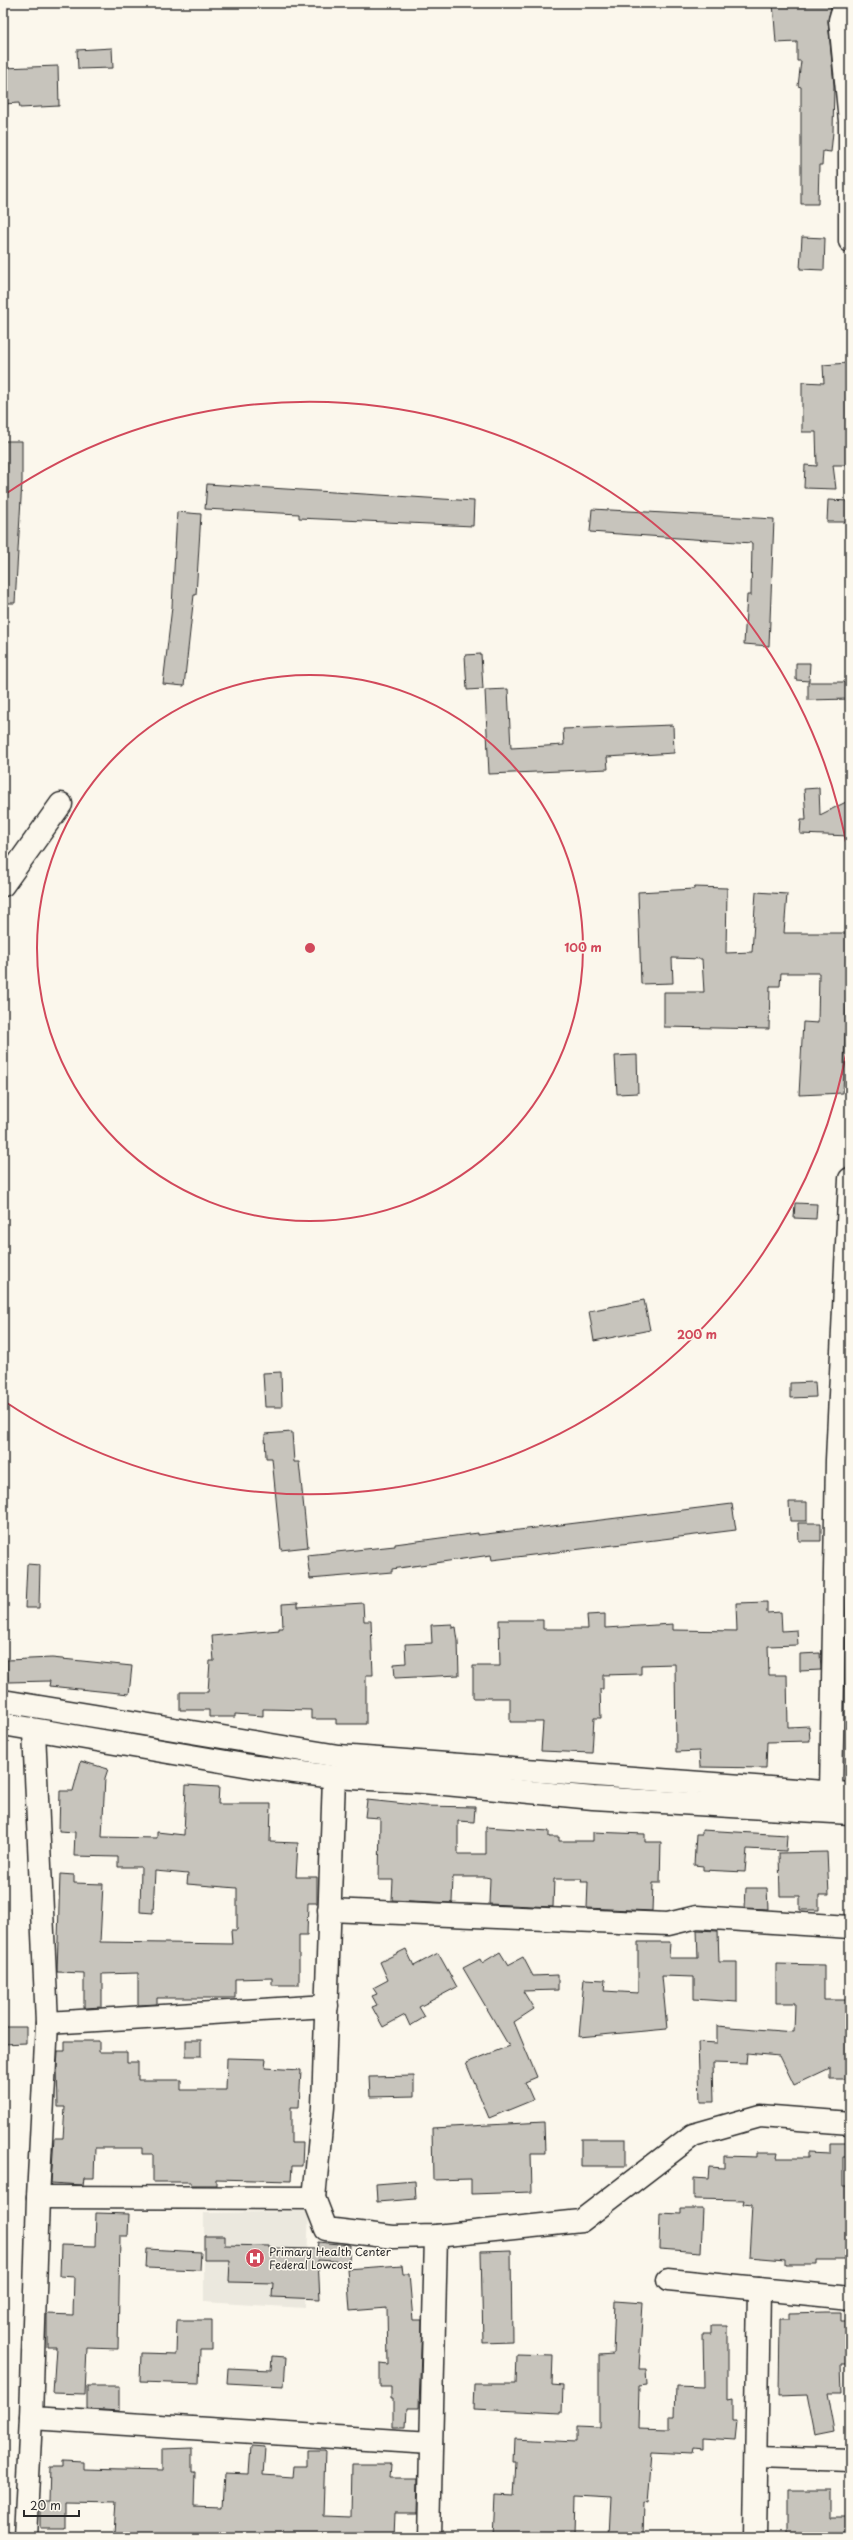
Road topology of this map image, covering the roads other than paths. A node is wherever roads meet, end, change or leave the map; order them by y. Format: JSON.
{"nodes":[{"id":1,"x":845,"y":3,"type":"edge"},
{"id":2,"x":850,"y":241,"type":"edge"},
{"id":3,"x":61,"y":804,"type":"dead end"},
{"id":4,"x":3,"y":885,"type":"edge"},
{"id":5,"x":850,"y":1179,"type":"edge"},
{"id":6,"x":848,"y":1284,"type":"edge"},
{"id":7,"x":3,"y":1701,"type":"edge"},
{"id":8,"x":3,"y":1724,"type":"edge"},
{"id":9,"x":34,"y":1731,"type":"junction"},
{"id":10,"x":334,"y":1777,"type":"junction"},
{"id":11,"x":840,"y":1793,"type":"edge"},
{"id":12,"x":850,"y":1814,"type":"edge"},
{"id":13,"x":329,"y":1910,"type":"junction"},
{"id":14,"x":850,"y":1927,"type":"edge"},
{"id":15,"x":327,"y":2006,"type":"junction"},
{"id":16,"x":47,"y":2023,"type":"junction"},
{"id":17,"x":850,"y":2123,"type":"edge"},
{"id":18,"x":38,"y":2197,"type":"junction"},
{"id":19,"x":314,"y":2198,"type":"junction"},
{"id":20,"x":436,"y":2236,"type":"junction"},
{"id":21,"x":668,"y":2280,"type":"dead end"},
{"id":22,"x":759,"y":2289,"type":"junction"},
{"id":23,"x":850,"y":2298,"type":"edge"},
{"id":24,"x":31,"y":2418,"type":"junction"},
{"id":25,"x":431,"y":2443,"type":"junction"},
{"id":26,"x":758,"y":2456,"type":"junction"},
{"id":27,"x":850,"y":2460,"type":"edge"},
{"id":28,"x":25,"y":2537,"type":"edge"},
{"id":29,"x":429,"y":2537,"type":"edge"},
{"id":30,"x":755,"y":2537,"type":"edge"}],
"edges":[{"from":1,"to":2,"type":"street"},
{"from":3,"to":4,"type":"street"},
{"from":5,"to":6,"type":"street"},
{"from":6,"to":11,"type":"street"},
{"from":7,"to":11,"type":"street"},
{"from":8,"to":9,"type":"street"},
{"from":9,"to":10,"type":"street"},
{"from":9,"to":16,"type":"street"},
{"from":10,"to":12,"type":"street"},
{"from":10,"to":13,"type":"street"},
{"from":13,"to":14,"type":"street"},
{"from":13,"to":15,"type":"street"},
{"from":15,"to":16,"type":"street"},
{"from":15,"to":19,"type":"street"},
{"from":16,"to":18,"type":"street"},
{"from":17,"to":20,"type":"street"},
{"from":18,"to":19,"type":"street"},
{"from":18,"to":24,"type":"street"},
{"from":19,"to":20,"type":"street"},
{"from":20,"to":25,"type":"street"},
{"from":21,"to":22,"type":"street"},
{"from":22,"to":23,"type":"street"},
{"from":22,"to":26,"type":"street"},
{"from":24,"to":25,"type":"street"},
{"from":24,"to":28,"type":"street"},
{"from":25,"to":29,"type":"street"},
{"from":26,"to":27,"type":"street"},
{"from":26,"to":30,"type":"street"}]}
